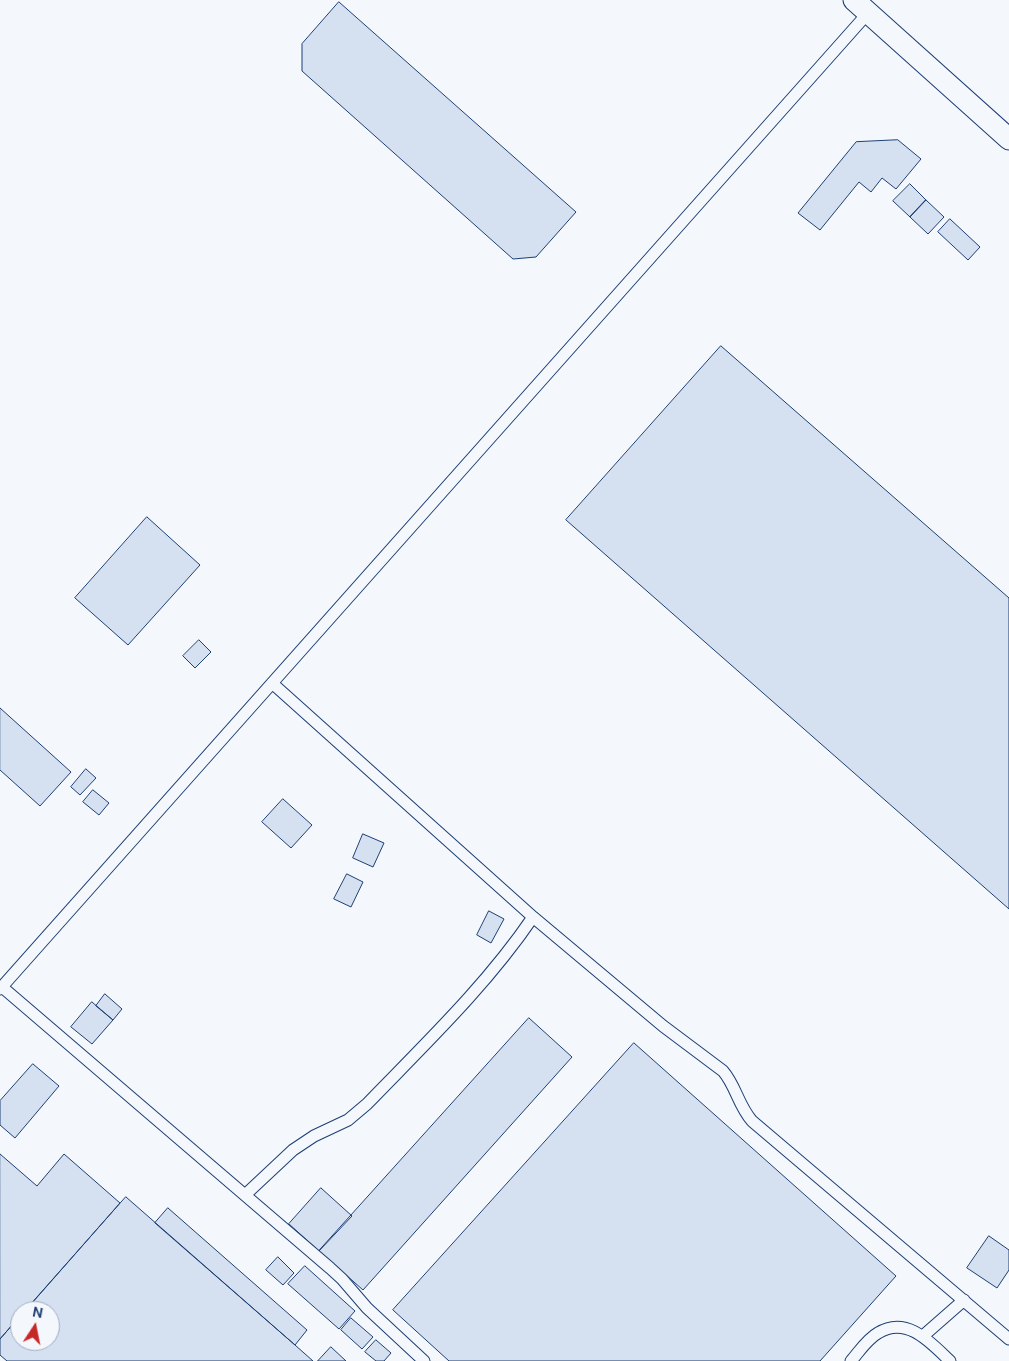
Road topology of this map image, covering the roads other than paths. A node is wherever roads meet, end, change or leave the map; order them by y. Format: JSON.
{"nodes":[{"id":1,"x":861,"y":6,"type":"edge"},
{"id":2,"x":1009,"y":139,"type":"edge"},
{"id":3,"x":272,"y":683,"type":"junction"},
{"id":4,"x":533,"y":917,"type":"junction"},
{"id":5,"x":1,"y":988,"type":"edge"},
{"id":6,"x":245,"y":1195,"type":"junction"},
{"id":7,"x":964,"y":1300,"type":"junction"},
{"id":8,"x":923,"y":1336,"type":"junction"},
{"id":9,"x":1009,"y":1338,"type":"edge"},
{"id":10,"x":424,"y":1361,"type":"edge"},
{"id":11,"x":851,"y":1361,"type":"edge"},
{"id":12,"x":950,"y":1361,"type":"edge"}],
"edges":[{"from":1,"to":2,"type":"street"},
{"from":1,"to":3,"type":"lane"},
{"from":3,"to":4,"type":"lane"},
{"from":3,"to":5,"type":"lane"},
{"from":4,"to":6,"type":"lane"},
{"from":4,"to":7,"type":"lane"},
{"from":5,"to":6,"type":"lane"},
{"from":6,"to":10,"type":"lane"},
{"from":7,"to":8,"type":"lane"},
{"from":7,"to":9,"type":"lane"},
{"from":8,"to":11,"type":"lane"},
{"from":8,"to":12,"type":"lane"}]}
